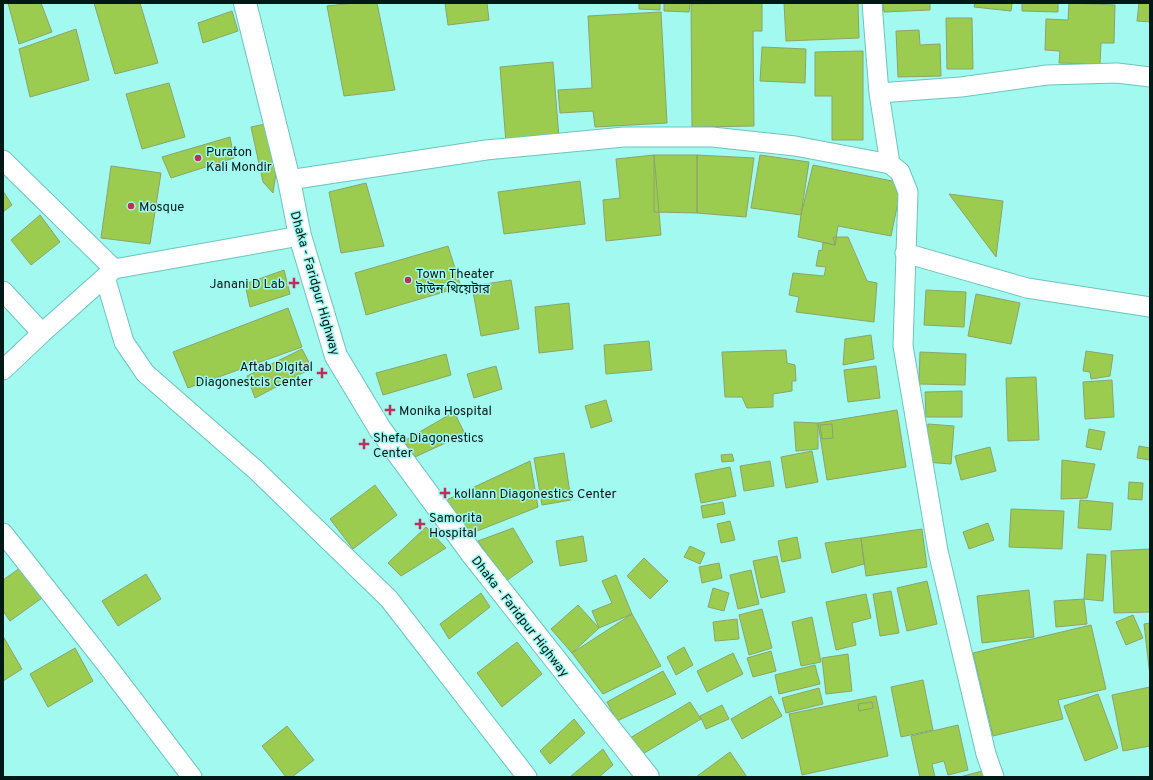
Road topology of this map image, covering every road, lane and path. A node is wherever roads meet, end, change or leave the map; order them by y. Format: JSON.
{"nodes":[{"id":1,"x":245,"y":3,"type":"edge"},
{"id":2,"x":872,"y":3,"type":"edge"},
{"id":3,"x":1150,"y":77,"type":"edge"},
{"id":4,"x":880,"y":93,"type":"junction"},
{"id":5,"x":3,"y":160,"type":"edge"},
{"id":6,"x":890,"y":164,"type":"junction"},
{"id":7,"x":289,"y":180,"type":"junction"},
{"id":8,"x":300,"y":236,"type":"junction"},
{"id":9,"x":905,"y":252,"type":"junction"},
{"id":10,"x":110,"y":273,"type":"junction"},
{"id":11,"x":3,"y":291,"type":"edge"},
{"id":12,"x":1150,"y":307,"type":"edge"},
{"id":13,"x":42,"y":333,"type":"junction"},
{"id":14,"x":3,"y":370,"type":"edge"},
{"id":15,"x":3,"y":533,"type":"edge"},
{"id":16,"x":192,"y":777,"type":"edge"},
{"id":17,"x":527,"y":777,"type":"edge"},
{"id":18,"x":648,"y":777,"type":"edge"},
{"id":19,"x":994,"y":777,"type":"edge"}],
"edges":[{"from":1,"to":7,"type":"highway","name":"Dhaka - Faridpur Highway"},
{"from":2,"to":4,"type":"street"},
{"from":3,"to":4,"type":"street"},
{"from":4,"to":6,"type":"street"},
{"from":5,"to":10,"type":"street"},
{"from":6,"to":7,"type":"street"},
{"from":6,"to":9,"type":"street"},
{"from":7,"to":8,"type":"highway","name":"Dhaka - Faridpur Highway"},
{"from":8,"to":10,"type":"street"},
{"from":8,"to":18,"type":"highway","name":"Dhaka - Faridpur Highway"},
{"from":9,"to":12,"type":"street"},
{"from":9,"to":19,"type":"street"},
{"from":10,"to":13,"type":"street"},
{"from":10,"to":17,"type":"street"},
{"from":11,"to":13,"type":"street"},
{"from":13,"to":14,"type":"street"},
{"from":15,"to":16,"type":"street"}]}
